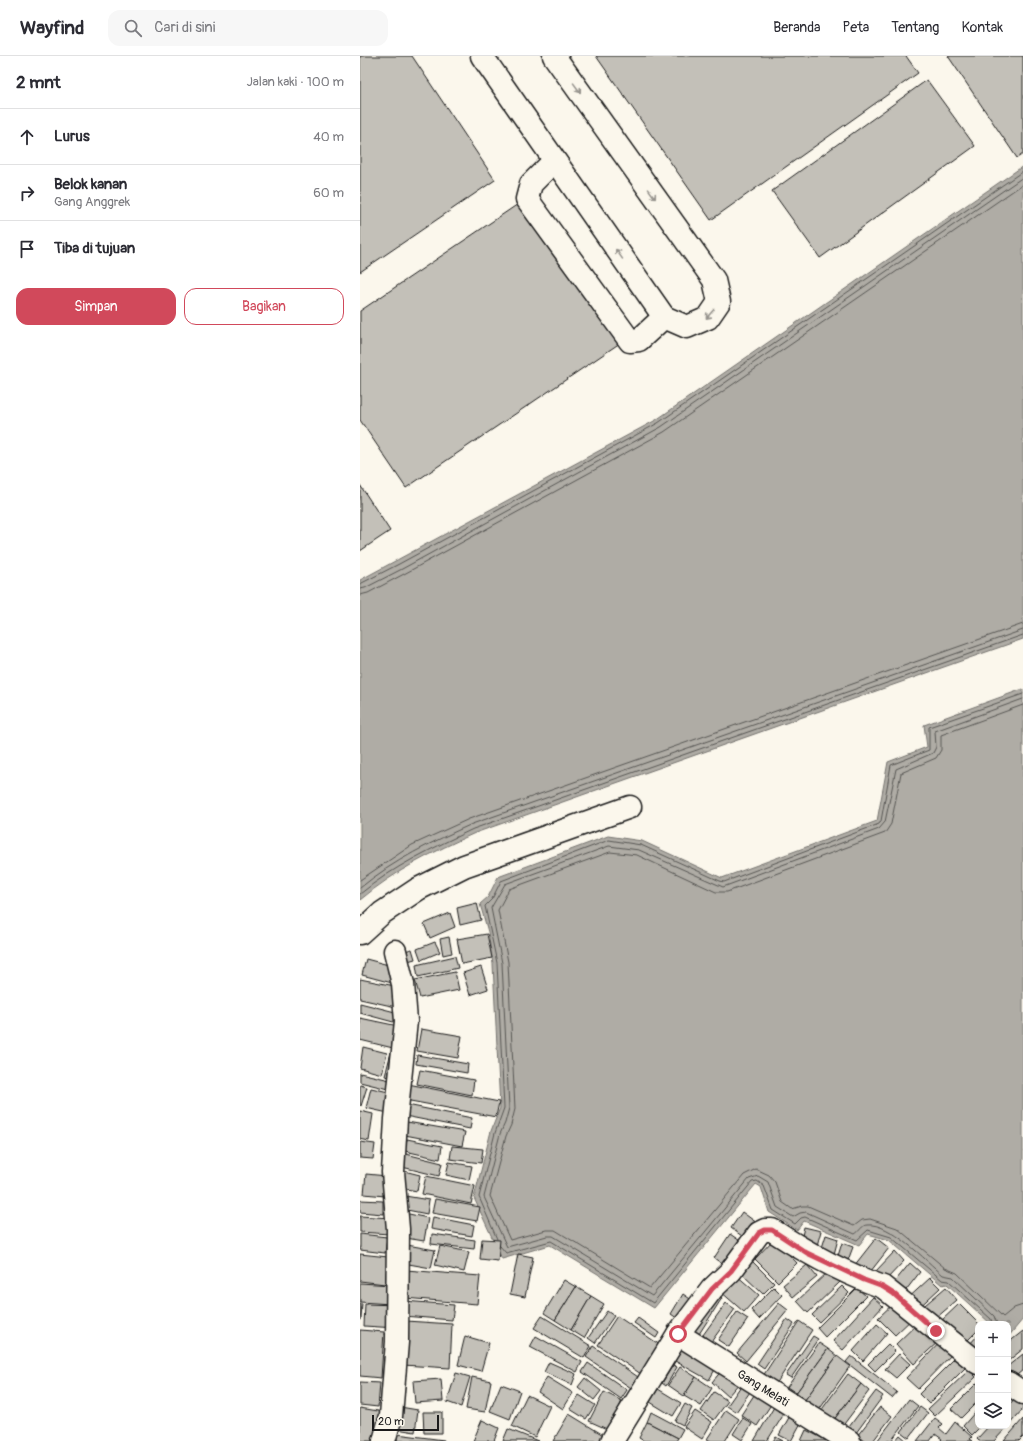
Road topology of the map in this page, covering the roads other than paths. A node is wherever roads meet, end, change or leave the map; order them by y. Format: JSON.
{"nodes":[{"id":1,"x":482,"y":56,"type":"edge"},
{"id":2,"x":554,"y":56,"type":"edge"},
{"id":3,"x":554,"y":161,"type":"junction"},
{"id":4,"x":664,"y":317,"type":"junction"},
{"id":5,"x":630,"y":807,"type":"dead end"},
{"id":6,"x":360,"y":933,"type":"edge"},
{"id":7,"x":396,"y":951,"type":"dead end"},
{"id":8,"x":678,"y":1334,"type":"junction"},
{"id":9,"x":975,"y":1361,"type":"edge"},
{"id":10,"x":1011,"y":1384,"type":"edge"},
{"id":11,"x":1023,"y":1392,"type":"edge"},
{"id":12,"x":384,"y":1441,"type":"edge"},
{"id":13,"x":612,"y":1441,"type":"edge"},
{"id":14,"x":849,"y":1441,"type":"edge"}],
"edges":[{"from":1,"to":3,"type":"street"},
{"from":2,"to":4,"type":"street","one_way":true},
{"from":4,"to":3,"type":"street","one_way":true},
{"from":3,"to":4,"type":"street"},
{"from":5,"to":6,"type":"street"},
{"from":7,"to":12,"type":"street"},
{"from":8,"to":9,"type":"street"},
{"from":8,"to":13,"type":"street"},
{"from":8,"to":14,"type":"street","name":"Gang Melati"},
{"from":10,"to":11,"type":"street"}]}
